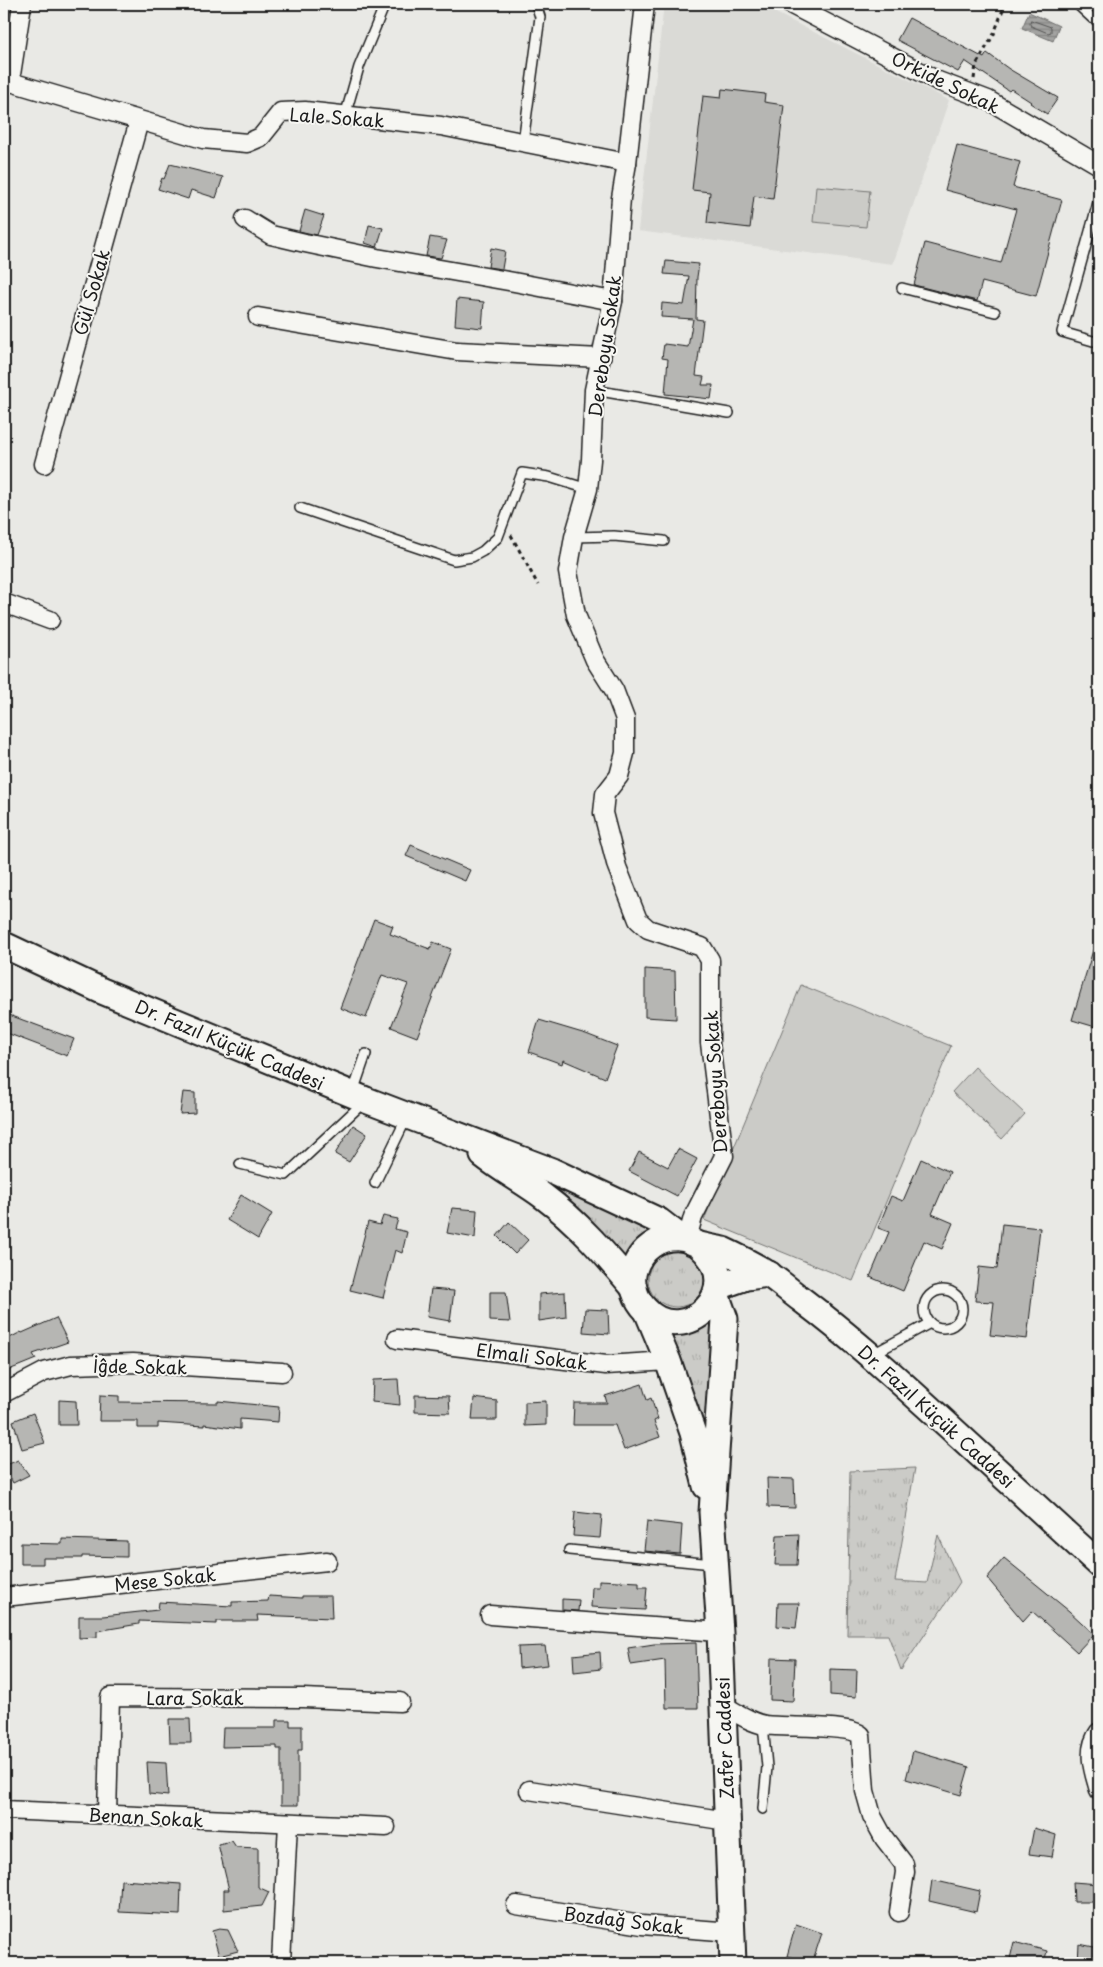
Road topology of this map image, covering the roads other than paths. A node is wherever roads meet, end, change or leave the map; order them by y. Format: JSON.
{"nodes":[{"id":1,"x":22,"y":4,"type":"edge"},
{"id":2,"x":385,"y":4,"type":"edge"},
{"id":3,"x":536,"y":4,"type":"edge"},
{"id":4,"x":645,"y":4,"type":"edge"},
{"id":5,"x":790,"y":4,"type":"edge"},
{"id":6,"x":1077,"y":4,"type":"edge"},
{"id":7,"x":1099,"y":21,"type":"edge"},
{"id":8,"x":7,"y":80,"type":"edge"},
{"id":9,"x":345,"y":116,"type":"junction"},
{"id":10,"x":139,"y":121,"type":"junction"},
{"id":11,"x":523,"y":142,"type":"junction"},
{"id":12,"x":627,"y":163,"type":"junction"},
{"id":13,"x":1099,"y":165,"type":"edge"},
{"id":14,"x":1099,"y":199,"type":"edge"},
{"id":15,"x":245,"y":219,"type":"dead end"},
{"id":16,"x":902,"y":288,"type":"dead end"},
{"id":17,"x":613,"y":302,"type":"junction"},
{"id":18,"x":995,"y":312,"type":"dead end"},
{"id":19,"x":258,"y":318,"type":"dead end"},
{"id":20,"x":1093,"y":341,"type":"dead end"},
{"id":21,"x":601,"y":358,"type":"junction"},
{"id":22,"x":594,"y":390,"type":"junction"},
{"id":23,"x":729,"y":413,"type":"dead end"},
{"id":24,"x":44,"y":464,"type":"dead end"},
{"id":25,"x":588,"y":489,"type":"junction"},
{"id":26,"x":300,"y":508,"type":"dead end"},
{"id":27,"x":574,"y":537,"type":"junction"},
{"id":28,"x":664,"y":541,"type":"dead end"},
{"id":29,"x":4,"y":603,"type":"edge"},
{"id":30,"x":50,"y":620,"type":"dead end"},
{"id":31,"x":4,"y":946,"type":"edge"},
{"id":32,"x":366,"y":1054,"type":"dead end"},
{"id":33,"x":359,"y":1097,"type":"junction"},
{"id":34,"x":408,"y":1116,"type":"junction"},
{"id":35,"x":459,"y":1137,"type":"junction"},
{"id":36,"x":240,"y":1164,"type":"dead end"},
{"id":37,"x":375,"y":1184,"type":"dead end"},
{"id":38,"x":689,"y":1241,"type":"junction"},
{"id":39,"x":768,"y":1274,"type":"junction"},
{"id":40,"x":634,"y":1288,"type":"junction"},
{"id":41,"x":717,"y":1291,"type":"junction"},
{"id":42,"x":646,"y":1311,"type":"junction"},
{"id":43,"x":930,"y":1323,"type":"junction"},
{"id":44,"x":396,"y":1339,"type":"dead end"},
{"id":45,"x":871,"y":1356,"type":"junction"},
{"id":46,"x":668,"y":1362,"type":"junction"},
{"id":47,"x":282,"y":1372,"type":"dead end"},
{"id":48,"x":4,"y":1394,"type":"edge"},
{"id":49,"x":712,"y":1512,"type":"junction"},
{"id":50,"x":569,"y":1550,"type":"dead end"},
{"id":51,"x":327,"y":1561,"type":"dead end"},
{"id":52,"x":1099,"y":1564,"type":"edge"},
{"id":53,"x":716,"y":1565,"type":"junction"},
{"id":54,"x":4,"y":1597,"type":"edge"},
{"id":55,"x":490,"y":1614,"type":"dead end"},
{"id":56,"x":720,"y":1632,"type":"junction"},
{"id":57,"x":400,"y":1702,"type":"dead end"},
{"id":58,"x":723,"y":1705,"type":"junction"},
{"id":59,"x":763,"y":1725,"type":"junction"},
{"id":60,"x":1099,"y":1732,"type":"edge"},
{"id":61,"x":529,"y":1790,"type":"dead end"},
{"id":62,"x":1099,"y":1790,"type":"edge"},
{"id":63,"x":763,"y":1809,"type":"dead end"},
{"id":64,"x":4,"y":1810,"type":"edge"},
{"id":65,"x":107,"y":1815,"type":"junction"},
{"id":66,"x":727,"y":1821,"type":"junction"},
{"id":67,"x":288,"y":1823,"type":"junction"},
{"id":68,"x":386,"y":1827,"type":"dead end"},
{"id":69,"x":516,"y":1905,"type":"dead end"},
{"id":70,"x":899,"y":1912,"type":"dead end"},
{"id":71,"x":732,"y":1932,"type":"junction"},
{"id":72,"x":282,"y":1963,"type":"edge"},
{"id":73,"x":733,"y":1963,"type":"edge"}],
"edges":[{"from":1,"to":8,"type":"street"},
{"from":2,"to":9,"type":"lane"},
{"from":3,"to":11,"type":"lane"},
{"from":4,"to":12,"type":"street","name":"Dereboyu Sokak"},
{"from":5,"to":13,"type":"street","name":"Orkide Sokak"},
{"from":6,"to":7,"type":"lane"},
{"from":8,"to":10,"type":"street","name":"Lale Sokak"},
{"from":9,"to":10,"type":"street","name":"Lale Sokak"},
{"from":9,"to":11,"type":"street","name":"Lale Sokak"},
{"from":10,"to":24,"type":"street","name":"Gül Sokak"},
{"from":11,"to":12,"type":"street","name":"Lale Sokak"},
{"from":12,"to":17,"type":"street","name":"Dereboyu Sokak"},
{"from":14,"to":20,"type":"lane"},
{"from":15,"to":17,"type":"street"},
{"from":16,"to":18,"type":"lane"},
{"from":17,"to":21,"type":"street","name":"Dereboyu Sokak"},
{"from":19,"to":21,"type":"street"},
{"from":21,"to":22,"type":"street","name":"Dereboyu Sokak"},
{"from":22,"to":23,"type":"lane"},
{"from":22,"to":25,"type":"street","name":"Dereboyu Sokak"},
{"from":25,"to":26,"type":"lane"},
{"from":25,"to":27,"type":"street","name":"Dereboyu Sokak"},
{"from":27,"to":28,"type":"lane"},
{"from":27,"to":38,"type":"street","name":"Dereboyu Sokak"},
{"from":29,"to":30,"type":"street"},
{"from":31,"to":33,"type":"street","name":"Dr. Fazıl Küçük Caddesi"},
{"from":32,"to":33,"type":"lane"},
{"from":33,"to":34,"type":"street","name":"Dr. Fazıl Küçük Caddesi"},
{"from":33,"to":36,"type":"lane"},
{"from":34,"to":35,"type":"street","name":"Dr. Fazıl Küçük Caddesi"},
{"from":34,"to":37,"type":"lane"},
{"from":35,"to":38,"type":"street","name":"Dr. Fazıl Küçük Caddesi"},
{"from":35,"to":40,"type":"street","name":"Dr. Fazıl Küçük Caddesi"},
{"from":38,"to":39,"type":"street","name":"Dr. Fazıl Küçük Caddesi"},
{"from":38,"to":40,"type":"street"},
{"from":38,"to":41,"type":"street"},
{"from":39,"to":41,"type":"street"},
{"from":39,"to":45,"type":"street","name":"Dr. Fazıl Küçük Caddesi"},
{"from":40,"to":42,"type":"street"},
{"from":41,"to":42,"type":"street"},
{"from":41,"to":49,"type":"street","name":"Zafer Caddesi"},
{"from":42,"to":46,"type":"street","name":"Zafer Caddesi"},
{"from":43,"to":43,"type":"lane"},
{"from":43,"to":45,"type":"lane"},
{"from":44,"to":46,"type":"street","name":"Elmali Sokak"},
{"from":45,"to":52,"type":"street","name":"Dr. Fazıl Küçük Caddesi"},
{"from":46,"to":49,"type":"street","name":"Zafer Caddesi"},
{"from":47,"to":48,"type":"street","name":"İĝde Sokak"},
{"from":49,"to":53,"type":"street","name":"Zafer Caddesi"},
{"from":50,"to":53,"type":"lane"},
{"from":51,"to":54,"type":"street","name":"Mese Sokak"},
{"from":53,"to":56,"type":"street","name":"Zafer Caddesi"},
{"from":55,"to":56,"type":"street"},
{"from":56,"to":58,"type":"street","name":"Zafer Caddesi"},
{"from":57,"to":65,"type":"street","name":"Lara Sokak"},
{"from":58,"to":59,"type":"street"},
{"from":58,"to":66,"type":"street","name":"Zafer Caddesi"},
{"from":59,"to":63,"type":"lane"},
{"from":59,"to":70,"type":"street"},
{"from":60,"to":62,"type":"street"},
{"from":61,"to":66,"type":"street"},
{"from":64,"to":65,"type":"street","name":"Benan Sokak"},
{"from":65,"to":67,"type":"street","name":"Benan Sokak"},
{"from":66,"to":71,"type":"street","name":"Zafer Caddesi"},
{"from":67,"to":68,"type":"street","name":"Benan Sokak"},
{"from":67,"to":72,"type":"street"},
{"from":69,"to":71,"type":"street","name":"Bozdağ Sokak"},
{"from":71,"to":73,"type":"street","name":"Zafer Caddesi"}]}
